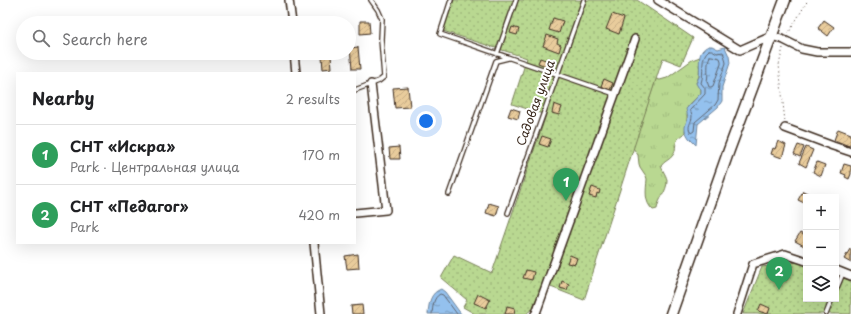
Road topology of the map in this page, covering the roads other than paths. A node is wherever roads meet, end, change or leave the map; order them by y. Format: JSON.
{"nodes":[{"id":1,"x":290,"y":0,"type":"edge"},
{"id":2,"x":371,"y":0,"type":"edge"},
{"id":3,"x":451,"y":0,"type":"edge"},
{"id":4,"x":516,"y":0,"type":"edge"},
{"id":5,"x":584,"y":0,"type":"edge"},
{"id":6,"x":658,"y":0,"type":"edge"},
{"id":7,"x":785,"y":0,"type":"edge"},
{"id":8,"x":291,"y":16,"type":"edge"},
{"id":9,"x":772,"y":36,"type":"junction"},
{"id":10,"x":635,"y":39,"type":"dead end"},
{"id":11,"x":851,"y":52,"type":"edge"},
{"id":12,"x":497,"y":54,"type":"junction"},
{"id":13,"x":509,"y":58,"type":"junction"},
{"id":14,"x":295,"y":60,"type":"edge"},
{"id":15,"x":296,"y":72,"type":"edge"},
{"id":16,"x":557,"y":74,"type":"junction"},
{"id":17,"x":371,"y":84,"type":"junction"},
{"id":18,"x":356,"y":90,"type":"edge"},
{"id":19,"x":613,"y":100,"type":"junction"},
{"id":20,"x":785,"y":128,"type":"road end"},
{"id":21,"x":851,"y":152,"type":"edge"},
{"id":22,"x":449,"y":194,"type":"dead end"},
{"id":23,"x":508,"y":212,"type":"dead end"},
{"id":24,"x":356,"y":213,"type":"edge"},
{"id":25,"x":314,"y":244,"type":"edge"},
{"id":26,"x":803,"y":260,"type":"edge"},
{"id":27,"x":839,"y":272,"type":"edge"},
{"id":28,"x":851,"y":276,"type":"edge"},
{"id":29,"x":831,"y":302,"type":"edge"},
{"id":30,"x":740,"y":313,"type":"edge"},
{"id":31,"x":321,"y":314,"type":"edge"},
{"id":32,"x":535,"y":314,"type":"edge"},
{"id":33,"x":671,"y":314,"type":"edge"},
{"id":34,"x":826,"y":314,"type":"edge"}],
"edges":[{"from":1,"to":8,"type":"street"},
{"from":2,"to":17,"type":"lane"},
{"from":3,"to":12,"type":"lane"},
{"from":4,"to":12,"type":"lane"},
{"from":5,"to":16,"type":"lane","name":"Садовая улица"},
{"from":6,"to":9,"type":"street"},
{"from":7,"to":9,"type":"main road"},
{"from":9,"to":11,"type":"street"},
{"from":9,"to":33,"type":"main road"},
{"from":10,"to":19,"type":"street"},
{"from":12,"to":13,"type":"lane"},
{"from":13,"to":16,"type":"lane"},
{"from":13,"to":22,"type":"lane"},
{"from":14,"to":15,"type":"street"},
{"from":16,"to":19,"type":"lane"},
{"from":16,"to":23,"type":"lane","name":"Садовая улица"},
{"from":17,"to":18,"type":"lane"},
{"from":17,"to":24,"type":"street"},
{"from":19,"to":32,"type":"street"},
{"from":20,"to":21,"type":"street"},
{"from":25,"to":31,"type":"street"},
{"from":26,"to":30,"type":"street"},
{"from":27,"to":28,"type":"street"},
{"from":29,"to":34,"type":"lane"}]}
